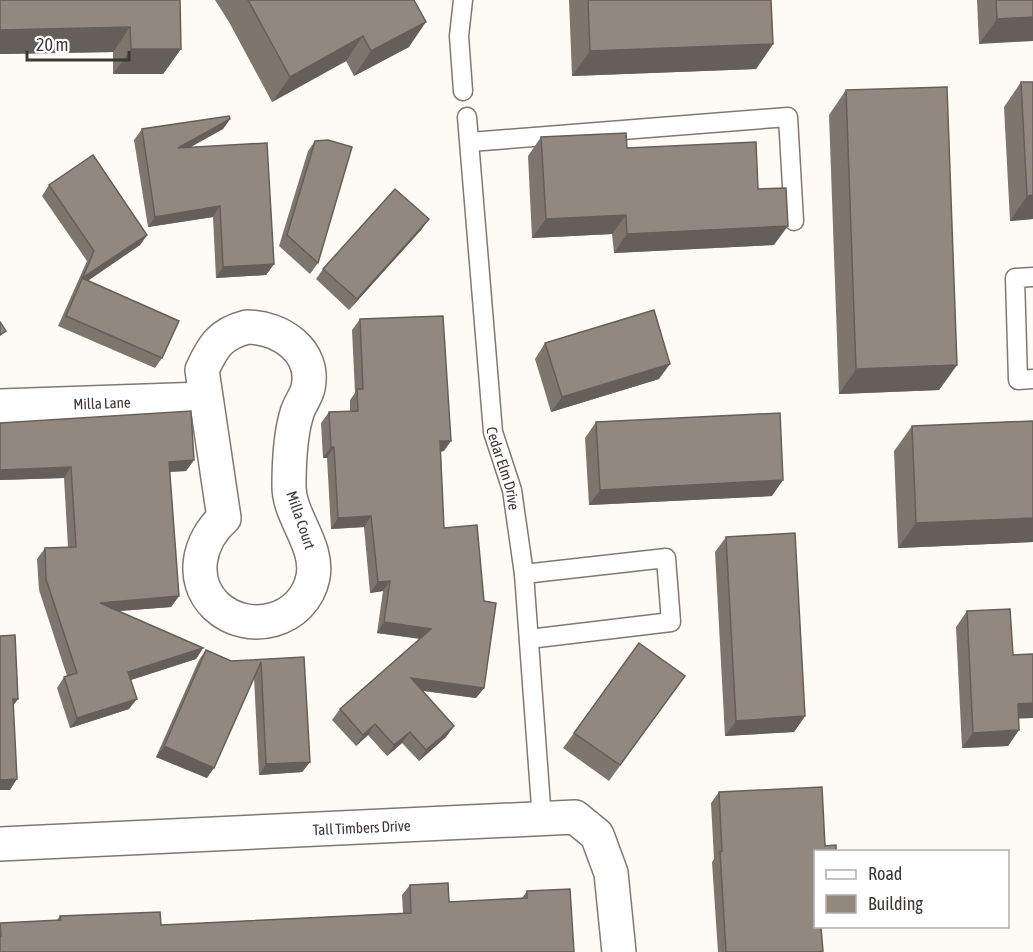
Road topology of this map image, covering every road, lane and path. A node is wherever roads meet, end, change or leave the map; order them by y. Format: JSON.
{"nodes":[{"id":1,"x":464,"y":0,"type":"edge"},
{"id":2,"x":463,"y":91,"type":"dead end"},
{"id":3,"x":467,"y":117,"type":"dead end"},
{"id":4,"x":470,"y":142,"type":"junction"},
{"id":5,"x":794,"y":221,"type":"dead end"},
{"id":6,"x":1033,"y":277,"type":"edge"},
{"id":7,"x":1033,"y":379,"type":"edge"},
{"id":8,"x":204,"y":399,"type":"junction"},
{"id":9,"x":0,"y":406,"type":"edge"},
{"id":10,"x":524,"y":574,"type":"junction"},
{"id":11,"x":529,"y":639,"type":"junction"},
{"id":12,"x":542,"y":820,"type":"junction"},
{"id":13,"x":0,"y":844,"type":"edge"},
{"id":14,"x":619,"y":952,"type":"edge"}],
"edges":[{"from":1,"to":2,"type":"lane"},
{"from":3,"to":4,"type":"lane","name":"Cedar Elm Drive"},
{"from":4,"to":5,"type":"lane"},
{"from":4,"to":10,"type":"lane","name":"Cedar Elm Drive"},
{"from":6,"to":7,"type":"lane"},
{"from":8,"to":8,"type":"street","name":"Milla Court"},
{"from":8,"to":9,"type":"street","name":"Milla Lane"},
{"from":10,"to":11,"type":"lane","name":"Cedar Elm Drive"},
{"from":10,"to":11,"type":"lane"},
{"from":11,"to":12,"type":"lane","name":"Cedar Elm Drive"},
{"from":12,"to":13,"type":"street","name":"Tall Timbers Drive"},
{"from":12,"to":14,"type":"street","name":"Tall Timbers Drive"}]}
